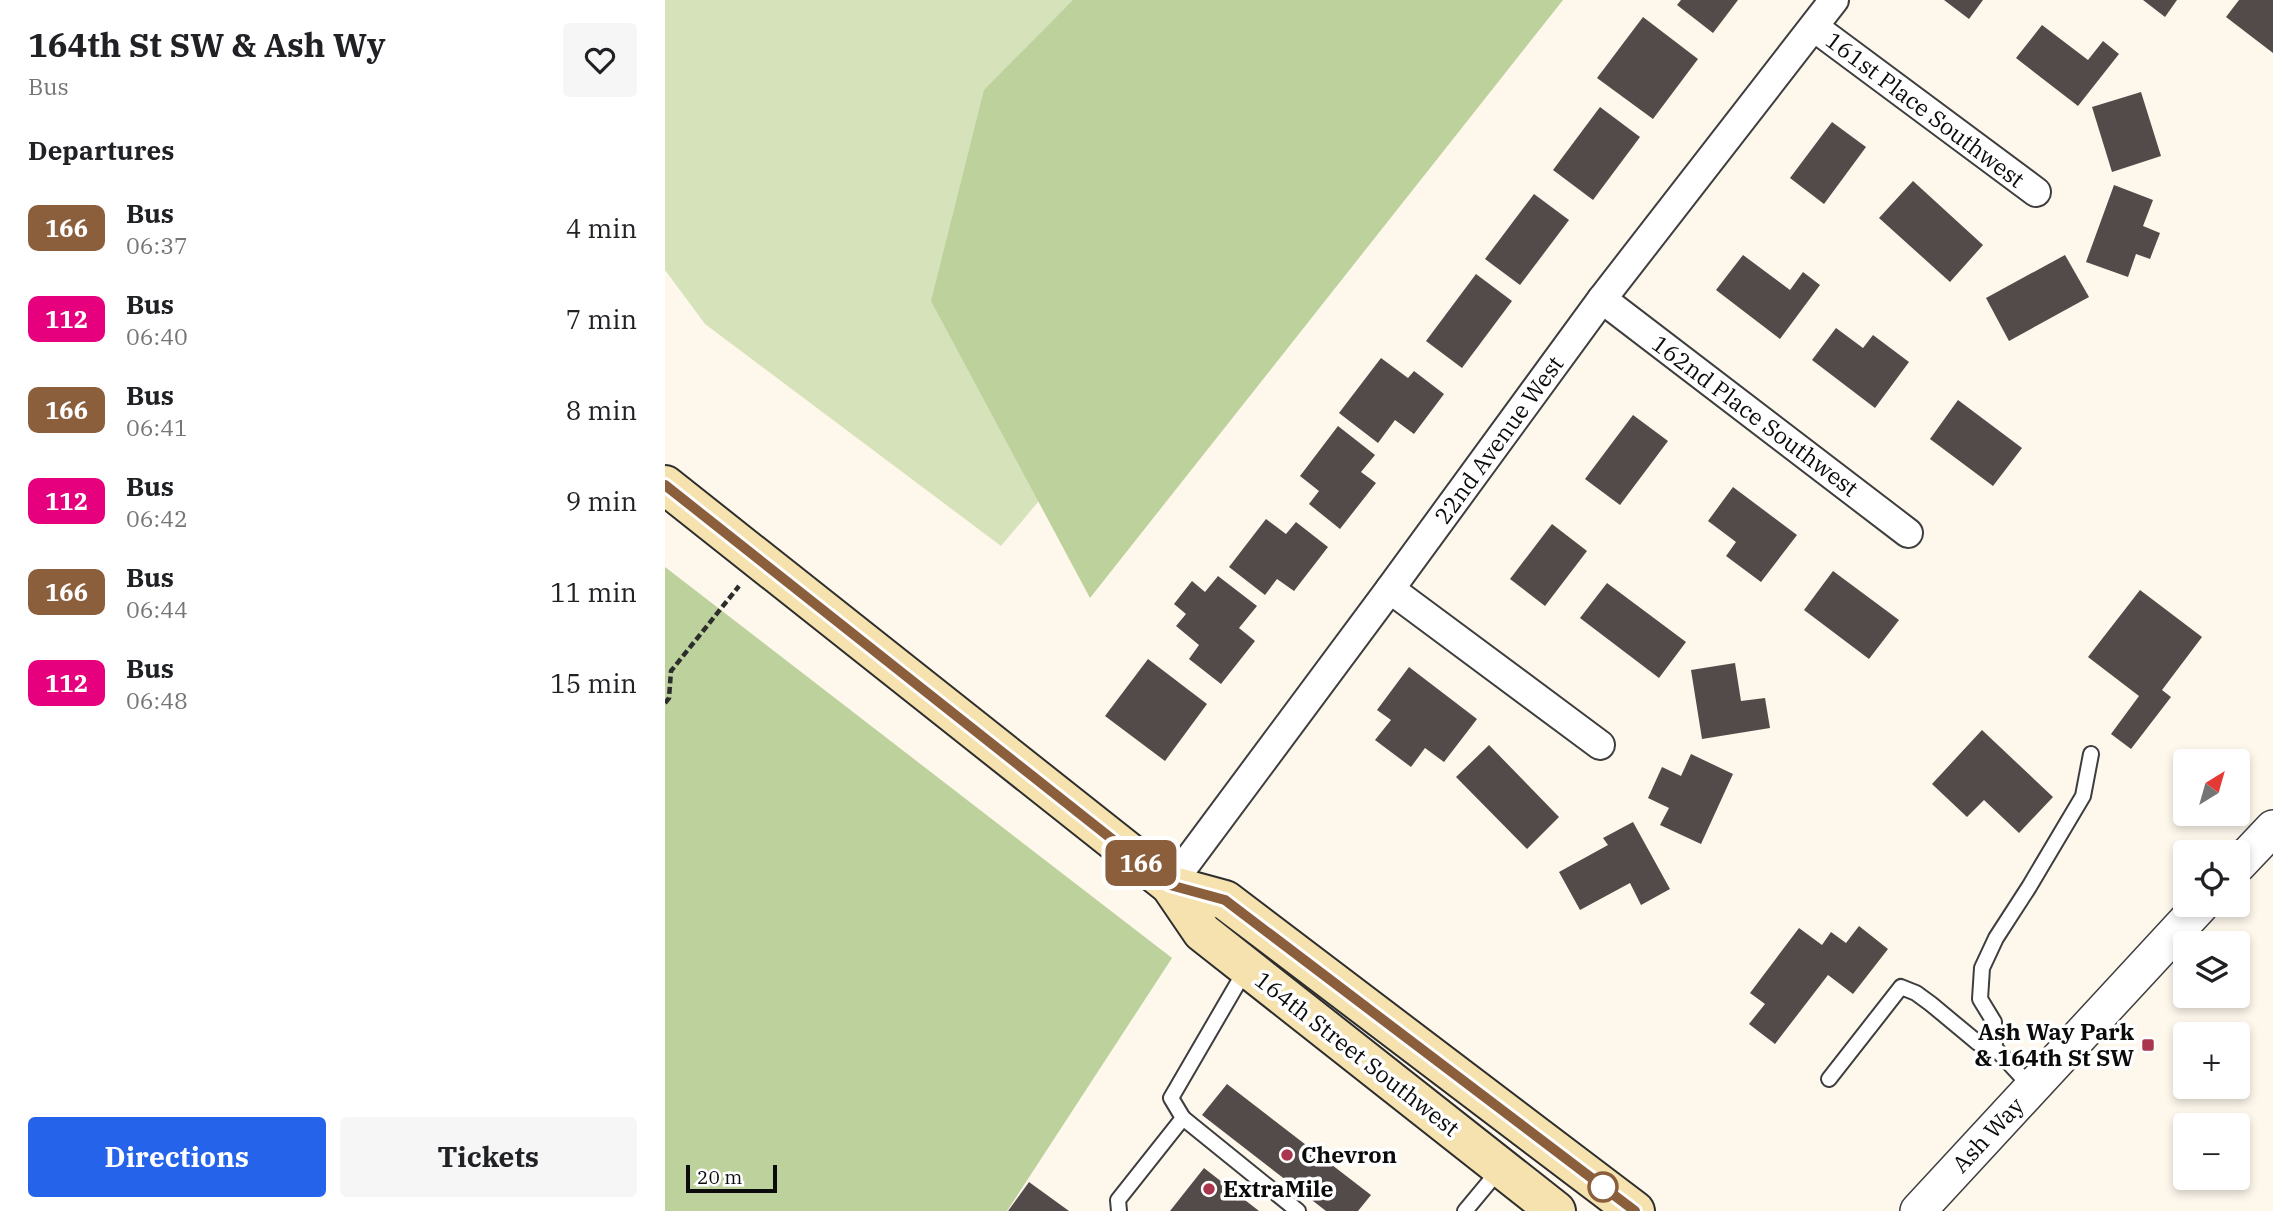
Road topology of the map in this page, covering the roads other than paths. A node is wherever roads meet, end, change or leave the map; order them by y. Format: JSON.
{"nodes":[{"id":1,"x":1834,"y":0,"type":"edge"},
{"id":2,"x":1814,"y":27,"type":"junction"},
{"id":3,"x":2036,"y":192,"type":"dead end"},
{"id":4,"x":1602,"y":299,"type":"junction"},
{"id":5,"x":665,"y":485,"type":"edge"},
{"id":6,"x":1907,"y":533,"type":"dead end"},
{"id":7,"x":1390,"y":589,"type":"junction"},
{"id":8,"x":1600,"y":745,"type":"dead end"},
{"id":9,"x":2091,"y":754,"type":"dead end"},
{"id":10,"x":2270,"y":836,"type":"edge"},
{"id":11,"x":2250,"y":854,"type":"edge"},
{"id":12,"x":1170,"y":885,"type":"junction"},
{"id":13,"x":2190,"y":917,"type":"edge"},
{"id":14,"x":1247,"y":967,"type":"junction"},
{"id":15,"x":1995,"y":1048,"type":"junction"},
{"id":16,"x":1829,"y":1079,"type":"dead end"},
{"id":17,"x":2032,"y":1088,"type":"junction"},
{"id":18,"x":1183,"y":1118,"type":"junction"},
{"id":19,"x":1501,"y":1168,"type":"junction"},
{"id":20,"x":1118,"y":1206,"type":"edge"},
{"id":21,"x":1297,"y":1211,"type":"edge"},
{"id":22,"x":1465,"y":1211,"type":"edge"},
{"id":23,"x":1556,"y":1211,"type":"edge"},
{"id":24,"x":1635,"y":1211,"type":"edge"},
{"id":25,"x":1918,"y":1211,"type":"edge"}],
"edges":[{"from":1,"to":2,"type":"street","name":"22nd Avenue West"},
{"from":2,"to":3,"type":"street","name":"161st Place Southwest"},
{"from":2,"to":4,"type":"street","name":"22nd Avenue West"},
{"from":4,"to":6,"type":"street","name":"162nd Place Southwest"},
{"from":4,"to":7,"type":"street","name":"22nd Avenue West"},
{"from":5,"to":12,"type":"main road","name":"164th Street Southwest"},
{"from":7,"to":8,"type":"street"},
{"from":7,"to":12,"type":"street","name":"22nd Avenue West"},
{"from":9,"to":15,"type":"lane"},
{"from":10,"to":11,"type":"street"},
{"from":12,"to":14,"type":"main road","name":"164th Street Southwest"},
{"from":12,"to":24,"type":"main road","name":"164th Street Southwest"},
{"from":13,"to":17,"type":"street","name":"Ash Way"},
{"from":14,"to":18,"type":"lane"},
{"from":14,"to":19,"type":"main road","name":"164th Street Southwest"},
{"from":15,"to":16,"type":"lane"},
{"from":15,"to":17,"type":"lane"},
{"from":17,"to":25,"type":"street","name":"Ash Way"},
{"from":18,"to":20,"type":"lane"},
{"from":18,"to":21,"type":"lane"},
{"from":19,"to":22,"type":"lane"},
{"from":19,"to":23,"type":"main road","name":"164th Street Southwest"}]}
